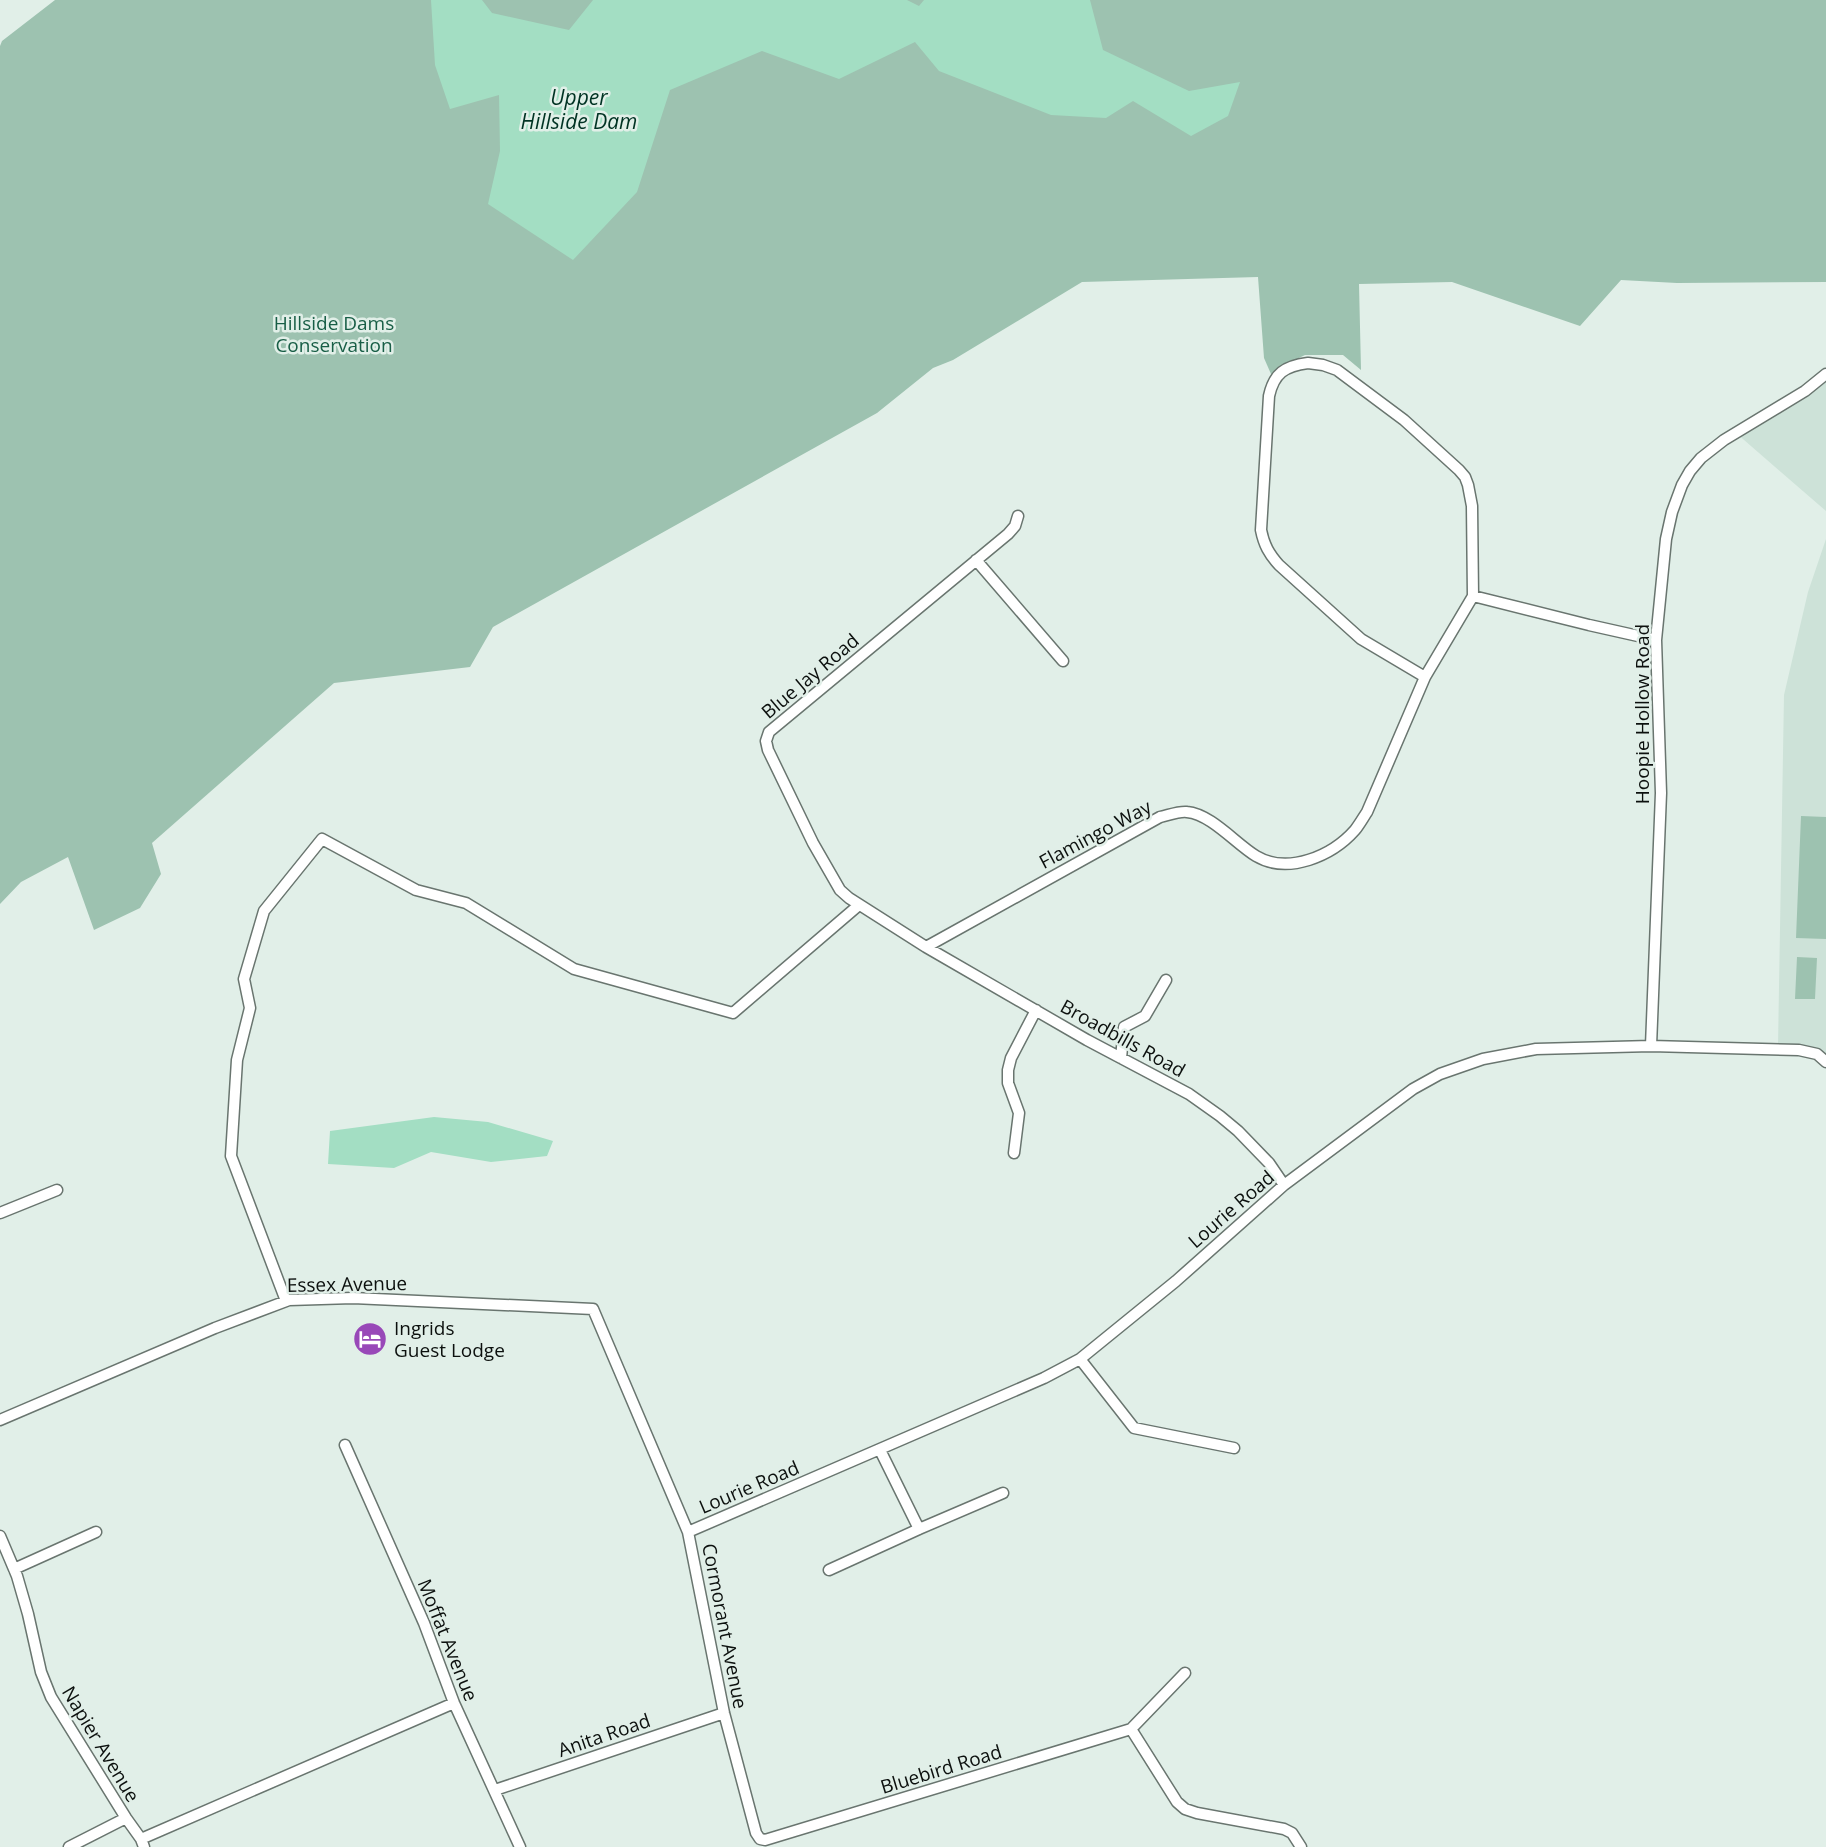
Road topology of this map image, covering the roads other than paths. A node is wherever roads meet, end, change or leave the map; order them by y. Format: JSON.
{"nodes":[{"id":1,"x":1826,"y":374,"type":"edge"},
{"id":2,"x":1018,"y":516,"type":"dead end"},
{"id":3,"x":976,"y":560,"type":"junction"},
{"id":4,"x":1473,"y":596,"type":"junction"},
{"id":5,"x":1656,"y":640,"type":"junction"},
{"id":6,"x":1063,"y":661,"type":"dead end"},
{"id":7,"x":1425,"y":677,"type":"junction"},
{"id":8,"x":859,"y":905,"type":"junction"},
{"id":9,"x":926,"y":947,"type":"junction"},
{"id":10,"x":1166,"y":980,"type":"dead end"},
{"id":11,"x":1036,"y":1010,"type":"junction"},
{"id":12,"x":1651,"y":1046,"type":"junction"},
{"id":13,"x":1121,"y":1058,"type":"junction"},
{"id":14,"x":1826,"y":1062,"type":"edge"},
{"id":15,"x":1014,"y":1153,"type":"dead end"},
{"id":16,"x":1284,"y":1185,"type":"junction"},
{"id":17,"x":57,"y":1189,"type":"dead end"},
{"id":18,"x":0,"y":1213,"type":"edge"},
{"id":19,"x":286,"y":1301,"type":"junction"},
{"id":20,"x":593,"y":1309,"type":"joint"},
{"id":21,"x":1080,"y":1359,"type":"junction"},
{"id":22,"x":0,"y":1420,"type":"edge"},
{"id":23,"x":345,"y":1445,"type":"dead end"},
{"id":24,"x":1234,"y":1448,"type":"dead end"},
{"id":25,"x":880,"y":1450,"type":"junction"},
{"id":26,"x":1003,"y":1493,"type":"dead end"},
{"id":27,"x":919,"y":1529,"type":"junction"},
{"id":28,"x":96,"y":1532,"type":"dead end"},
{"id":29,"x":688,"y":1532,"type":"junction"},
{"id":30,"x":0,"y":1536,"type":"edge"},
{"id":31,"x":14,"y":1569,"type":"junction"},
{"id":32,"x":829,"y":1570,"type":"dead end"},
{"id":33,"x":1185,"y":1673,"type":"dead end"},
{"id":34,"x":454,"y":1703,"type":"junction"},
{"id":35,"x":724,"y":1713,"type":"junction"},
{"id":36,"x":1131,"y":1729,"type":"junction"},
{"id":37,"x":495,"y":1790,"type":"junction"},
{"id":38,"x":126,"y":1818,"type":"junction"},
{"id":39,"x":760,"y":1839,"type":"joint"},
{"id":40,"x":142,"y":1843,"type":"edge"},
{"id":41,"x":69,"y":1847,"type":"edge"},
{"id":42,"x":520,"y":1847,"type":"edge"},
{"id":43,"x":1301,"y":1847,"type":"edge"}],
"edges":[{"from":1,"to":5,"type":"street","name":"Hoopie Hollow Road"},
{"from":2,"to":3,"type":"street","name":"Blue Jay Road"},
{"from":3,"to":6,"type":"street"},
{"from":3,"to":8,"type":"street","name":"Blue Jay Road"},
{"from":4,"to":5,"type":"street"},
{"from":4,"to":7,"type":"street","name":"Flamingo Way"},
{"from":4,"to":7,"type":"street"},
{"from":5,"to":12,"type":"street","name":"Hoopie Hollow Road"},
{"from":7,"to":9,"type":"street","name":"Flamingo Way"},
{"from":8,"to":9,"type":"street","name":"Blue Jay Road"},
{"from":8,"to":19,"type":"street"},
{"from":9,"to":11,"type":"street","name":"Broadbills Road"},
{"from":10,"to":13,"type":"street"},
{"from":11,"to":13,"type":"street","name":"Broadbills Road"},
{"from":11,"to":15,"type":"street"},
{"from":12,"to":14,"type":"street","name":"Lourie Road"},
{"from":12,"to":16,"type":"street","name":"Lourie Road"},
{"from":13,"to":16,"type":"street","name":"Broadbills Road"},
{"from":16,"to":21,"type":"street","name":"Lourie Road"},
{"from":17,"to":18,"type":"street"},
{"from":19,"to":20,"type":"street","name":"Essex Avenue"},
{"from":19,"to":22,"type":"street","name":"Essex Avenue"},
{"from":20,"to":29,"type":"street","name":"Cormorant Avenue"},
{"from":21,"to":24,"type":"street"},
{"from":21,"to":25,"type":"street","name":"Lourie Road"},
{"from":23,"to":34,"type":"street","name":"Moffat Avenue"},
{"from":25,"to":27,"type":"street"},
{"from":25,"to":29,"type":"street","name":"Lourie Road"},
{"from":26,"to":27,"type":"street"},
{"from":27,"to":32,"type":"street"},
{"from":28,"to":31,"type":"street"},
{"from":29,"to":35,"type":"street","name":"Cormorant Avenue"},
{"from":30,"to":31,"type":"street","name":"Napier Avenue"},
{"from":31,"to":38,"type":"street","name":"Napier Avenue"},
{"from":33,"to":36,"type":"street"},
{"from":34,"to":37,"type":"street","name":"Moffat Avenue"},
{"from":34,"to":40,"type":"street"},
{"from":35,"to":37,"type":"street","name":"Anita Road"},
{"from":35,"to":39,"type":"street","name":"Cormorant Avenue"},
{"from":36,"to":39,"type":"street","name":"Bluebird Road"},
{"from":36,"to":43,"type":"street"},
{"from":37,"to":42,"type":"street","name":"Moffat Avenue"},
{"from":38,"to":40,"type":"street","name":"Napier Avenue"},
{"from":38,"to":41,"type":"street"}]}
